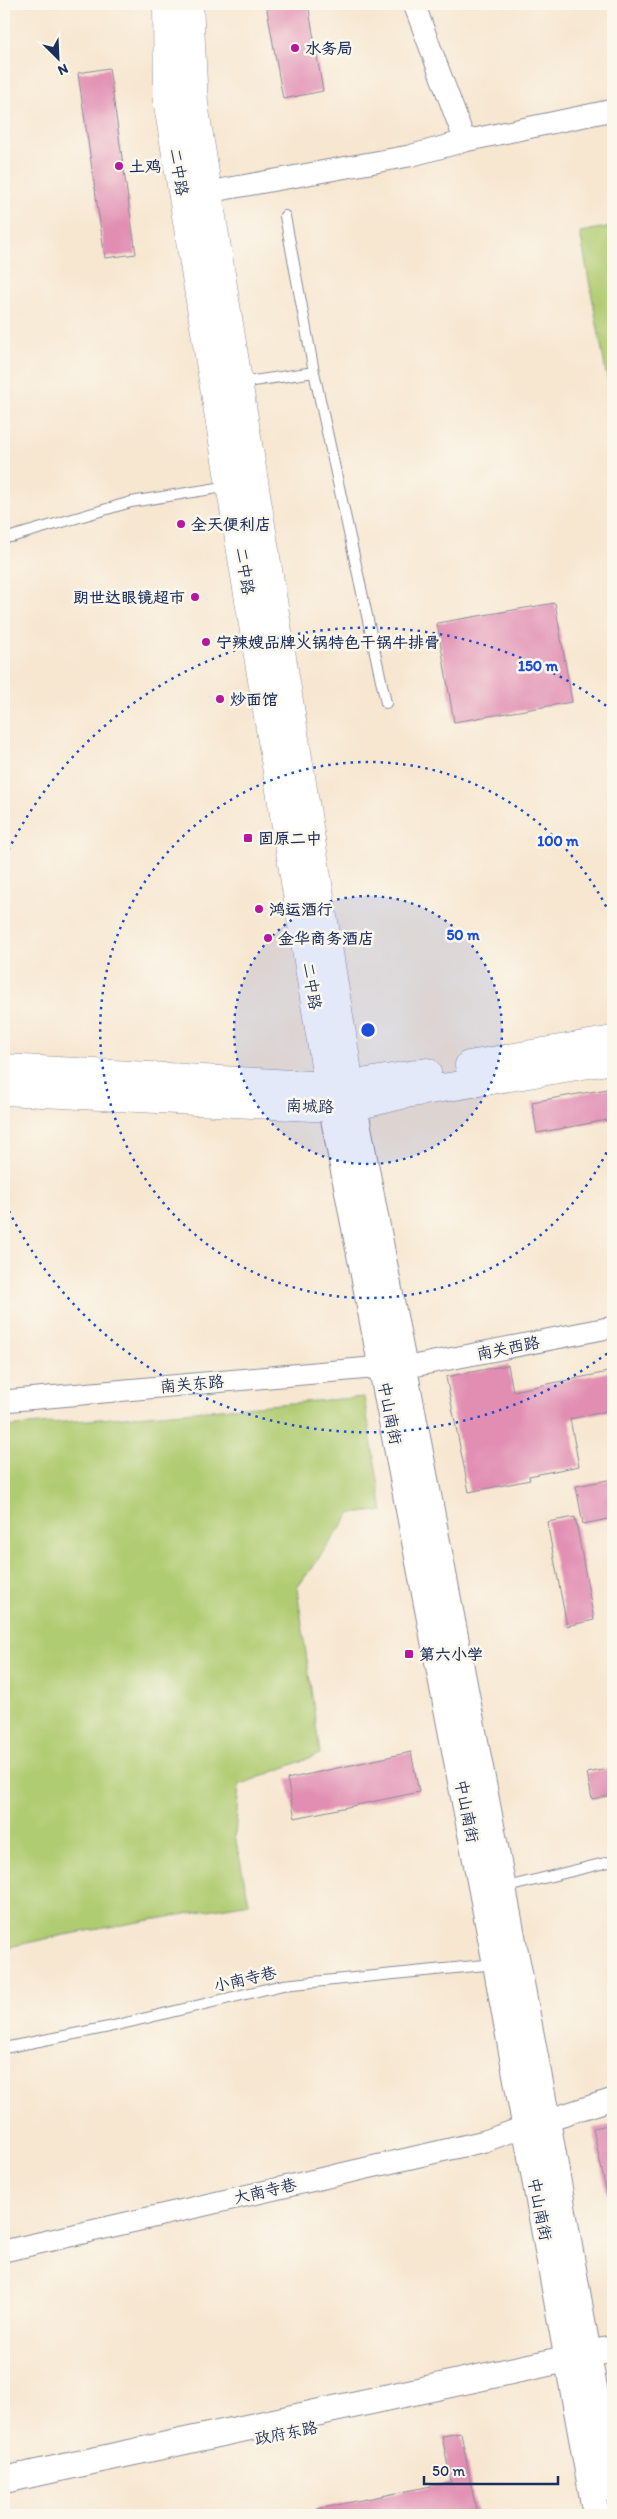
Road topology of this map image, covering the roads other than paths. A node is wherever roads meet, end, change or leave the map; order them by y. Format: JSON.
{"nodes":[{"id":1,"x":167,"y":4,"type":"edge"},
{"id":2,"x":189,"y":4,"type":"edge"},
{"id":3,"x":414,"y":4,"type":"edge"},
{"id":4,"x":613,"y":110,"type":"edge"},
{"id":5,"x":465,"y":141,"type":"junction"},
{"id":6,"x":208,"y":192,"type":"junction"},
{"id":7,"x":285,"y":216,"type":"dead end"},
{"id":8,"x":314,"y":372,"type":"junction"},
{"id":9,"x":226,"y":385,"type":"junction"},
{"id":10,"x":231,"y":486,"type":"junction"},
{"id":11,"x":11,"y":537,"type":"dead end"},
{"id":12,"x":386,"y":703,"type":"dead end"},
{"id":13,"x":613,"y":1040,"type":"edge"},
{"id":14,"x":613,"y":1060,"type":"edge"},
{"id":15,"x":4,"y":1068,"type":"edge"},
{"id":16,"x":4,"y":1091,"type":"edge"},
{"id":17,"x":342,"y":1096,"type":"junction"},
{"id":18,"x":613,"y":1327,"type":"edge"},
{"id":19,"x":392,"y":1368,"type":"junction"},
{"id":20,"x":4,"y":1401,"type":"edge"},
{"id":21,"x":613,"y":1861,"type":"edge"},
{"id":22,"x":493,"y":1891,"type":"junction"},
{"id":23,"x":496,"y":1964,"type":"junction"},
{"id":24,"x":4,"y":2048,"type":"edge"},
{"id":25,"x":613,"y":2099,"type":"edge"},
{"id":26,"x":536,"y":2124,"type":"junction"},
{"id":27,"x":4,"y":2251,"type":"edge"},
{"id":28,"x":613,"y":2349,"type":"edge"},
{"id":29,"x":586,"y":2366,"type":"edge"},
{"id":30,"x":4,"y":2480,"type":"edge"},
{"id":31,"x":613,"y":2489,"type":"edge"},
{"id":32,"x":4,"y":2492,"type":"edge"},
{"id":33,"x":596,"y":2515,"type":"edge"}],
"edges":[{"from":1,"to":9,"type":"main road","name":"二中路"},
{"from":2,"to":6,"type":"main road","name":"二中路"},
{"from":3,"to":5,"type":"street"},
{"from":4,"to":5,"type":"street"},
{"from":5,"to":6,"type":"street"},
{"from":6,"to":9,"type":"main road","name":"二中路"},
{"from":7,"to":8,"type":"lane"},
{"from":8,"to":9,"type":"lane"},
{"from":8,"to":12,"type":"lane"},
{"from":9,"to":10,"type":"main road","name":"二中路"},
{"from":9,"to":17,"type":"main road","name":"二中路"},
{"from":10,"to":11,"type":"lane"},
{"from":10,"to":17,"type":"main road","name":"二中路"},
{"from":13,"to":17,"type":"main road","name":"南城路"},
{"from":14,"to":17,"type":"main road","name":"南城路"},
{"from":15,"to":17,"type":"main road","name":"南城路"},
{"from":16,"to":17,"type":"main road","name":"南城路"},
{"from":17,"to":19,"type":"street","name":"中山南街"},
{"from":18,"to":19,"type":"street","name":"南关西路"},
{"from":19,"to":20,"type":"street","name":"南关东路"},
{"from":19,"to":22,"type":"street","name":"中山南街"},
{"from":21,"to":22,"type":"lane"},
{"from":22,"to":23,"type":"street","name":"中山南街"},
{"from":22,"to":26,"type":"street","name":"中山南街"},
{"from":23,"to":24,"type":"lane","name":"小南寺巷"},
{"from":23,"to":26,"type":"street","name":"中山南街"},
{"from":25,"to":26,"type":"street","name":"大南寺巷"},
{"from":26,"to":27,"type":"street","name":"大南寺巷"},
{"from":26,"to":29,"type":"street","name":"中山南街"},
{"from":28,"to":29,"type":"street"},
{"from":29,"to":30,"type":"street","name":"政府东路"},
{"from":29,"to":31,"type":"street","name":"中山南街"},
{"from":29,"to":32,"type":"street","name":"政府东路"},
{"from":29,"to":33,"type":"street","name":"中山南街"}]}
